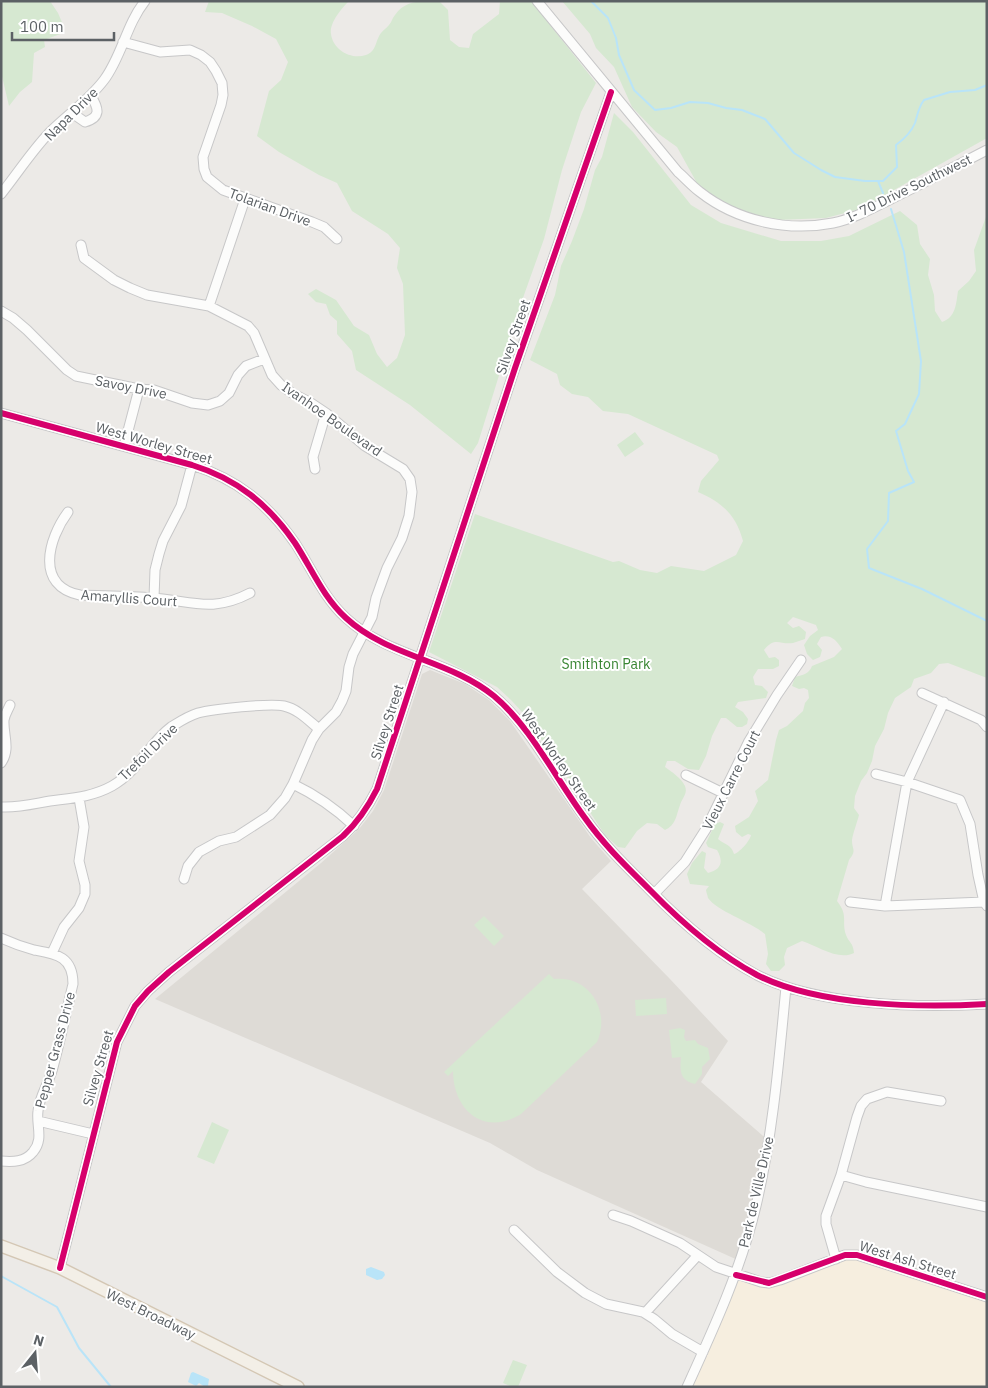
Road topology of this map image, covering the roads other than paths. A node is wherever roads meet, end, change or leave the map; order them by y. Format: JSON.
{"nodes":[{"id":1,"x":537,"y":1,"type":"edge"},
{"id":2,"x":140,"y":3,"type":"edge"},
{"id":3,"x":123,"y":42,"type":"junction"},
{"id":4,"x":611,"y":92,"type":"junction"},
{"id":5,"x":90,"y":96,"type":"junction"},
{"id":6,"x":72,"y":113,"type":"junction"},
{"id":7,"x":987,"y":150,"type":"edge"},
{"id":8,"x":3,"y":188,"type":"edge"},
{"id":9,"x":245,"y":199,"type":"junction"},
{"id":10,"x":337,"y":239,"type":"dead end"},
{"id":11,"x":81,"y":245,"type":"dead end"},
{"id":12,"x":209,"y":306,"type":"junction"},
{"id":13,"x":1,"y":310,"type":"edge"},
{"id":14,"x":264,"y":359,"type":"junction"},
{"id":15,"x":139,"y":389,"type":"junction"},
{"id":16,"x":1,"y":413,"type":"edge"},
{"id":17,"x":326,"y":413,"type":"junction"},
{"id":18,"x":124,"y":446,"type":"junction"},
{"id":19,"x":192,"y":465,"type":"junction"},
{"id":20,"x":315,"y":469,"type":"dead end"},
{"id":21,"x":68,"y":512,"type":"dead end"},
{"id":22,"x":250,"y":593,"type":"dead end"},
{"id":23,"x":154,"y":598,"type":"junction"},
{"id":24,"x":365,"y":634,"type":"junction"},
{"id":25,"x":420,"y":659,"type":"junction"},
{"id":26,"x":801,"y":660,"type":"dead end"},
{"id":27,"x":922,"y":693,"type":"dead end"},
{"id":28,"x":944,"y":702,"type":"junction"},
{"id":29,"x":10,"y":705,"type":"dead end"},
{"id":30,"x":987,"y":727,"type":"edge"},
{"id":31,"x":319,"y":729,"type":"junction"},
{"id":32,"x":1,"y":763,"type":"edge"},
{"id":33,"x":876,"y":774,"type":"dead end"},
{"id":34,"x":686,"y":776,"type":"dead end"},
{"id":35,"x":907,"y":782,"type":"junction"},
{"id":36,"x":294,"y":784,"type":"junction"},
{"id":37,"x":723,"y":794,"type":"junction"},
{"id":38,"x":79,"y":798,"type":"junction"},
{"id":39,"x":1,"y":807,"type":"edge"},
{"id":40,"x":354,"y":826,"type":"junction"},
{"id":41,"x":184,"y":879,"type":"dead end"},
{"id":42,"x":654,"y":894,"type":"junction"},
{"id":43,"x":850,"y":902,"type":"dead end"},
{"id":44,"x":986,"y":904,"type":"edge"},
{"id":45,"x":885,"y":906,"type":"junction"},
{"id":46,"x":1,"y":938,"type":"edge"},
{"id":47,"x":52,"y":953,"type":"junction"},
{"id":48,"x":786,"y":987,"type":"junction"},
{"id":49,"x":987,"y":1004,"type":"edge"},
{"id":50,"x":941,"y":1101,"type":"dead end"},
{"id":51,"x":38,"y":1121,"type":"junction"},
{"id":52,"x":93,"y":1134,"type":"junction"},
{"id":53,"x":1,"y":1161,"type":"edge"},
{"id":54,"x":841,"y":1175,"type":"junction"},
{"id":55,"x":987,"y":1207,"type":"edge"},
{"id":56,"x":613,"y":1215,"type":"dead end"},
{"id":57,"x":514,"y":1230,"type":"dead end"},
{"id":58,"x":1,"y":1246,"type":"edge"},
{"id":59,"x":698,"y":1255,"type":"junction"},
{"id":60,"x":836,"y":1259,"type":"junction"},
{"id":61,"x":60,"y":1268,"type":"junction"},
{"id":62,"x":736,"y":1275,"type":"junction"},
{"id":63,"x":987,"y":1297,"type":"edge"},
{"id":64,"x":645,"y":1313,"type":"junction"},
{"id":65,"x":703,"y":1352,"type":"junction"},
{"id":66,"x":298,"y":1387,"type":"edge"},
{"id":67,"x":687,"y":1387,"type":"edge"}],
"edges":[{"from":1,"to":4,"type":"street","name":"I- 70 Drive Southwest"},
{"from":2,"to":3,"type":"street","name":"Napa Drive"},
{"from":3,"to":5,"type":"street","name":"Napa Drive"},
{"from":3,"to":9,"type":"street","name":"Tolarian Drive"},
{"from":4,"to":7,"type":"street","name":"I- 70 Drive Southwest"},
{"from":4,"to":25,"type":"street","name":"Silvey Street"},
{"from":5,"to":6,"type":"street","name":"Napa Drive"},
{"from":5,"to":6,"type":"street"},
{"from":6,"to":8,"type":"street","name":"Napa Drive"},
{"from":9,"to":10,"type":"street","name":"Tolarian Drive"},
{"from":9,"to":12,"type":"street"},
{"from":11,"to":12,"type":"street","name":"Ivanhoe Boulevard"},
{"from":12,"to":14,"type":"street","name":"Ivanhoe Boulevard"},
{"from":13,"to":15,"type":"street","name":"Savoy Drive"},
{"from":14,"to":15,"type":"street","name":"Savoy Drive"},
{"from":14,"to":17,"type":"street","name":"Ivanhoe Boulevard"},
{"from":15,"to":18,"type":"street"},
{"from":16,"to":18,"type":"street","name":"West Worley Street"},
{"from":17,"to":20,"type":"street"},
{"from":17,"to":24,"type":"street","name":"Ivanhoe Boulevard"},
{"from":18,"to":19,"type":"street","name":"West Worley Street"},
{"from":19,"to":23,"type":"street"},
{"from":19,"to":24,"type":"street","name":"West Worley Street"},
{"from":21,"to":23,"type":"street","name":"Amaryllis Court"},
{"from":22,"to":23,"type":"street","name":"Amaryllis Court"},
{"from":24,"to":25,"type":"street","name":"West Worley Street"},
{"from":24,"to":31,"type":"street","name":"Ivanhoe Boulevard"},
{"from":25,"to":40,"type":"street","name":"Silvey Street"},
{"from":25,"to":42,"type":"street","name":"West Worley Street"},
{"from":26,"to":37,"type":"street","name":"Vieux Carre Court"},
{"from":27,"to":28,"type":"street"},
{"from":28,"to":30,"type":"street"},
{"from":28,"to":35,"type":"street"},
{"from":29,"to":32,"type":"street"},
{"from":31,"to":36,"type":"street","name":"Ivanhoe Boulevard"},
{"from":31,"to":38,"type":"street","name":"Trefoil Drive"},
{"from":33,"to":35,"type":"street"},
{"from":34,"to":37,"type":"street"},
{"from":35,"to":44,"type":"street"},
{"from":35,"to":45,"type":"street"},
{"from":36,"to":40,"type":"street"},
{"from":36,"to":41,"type":"street","name":"Ivanhoe Boulevard"},
{"from":37,"to":42,"type":"street","name":"Vieux Carre Court"},
{"from":38,"to":39,"type":"street","name":"Trefoil Drive"},
{"from":38,"to":47,"type":"street"},
{"from":40,"to":52,"type":"street","name":"Silvey Street"},
{"from":42,"to":48,"type":"street","name":"West Worley Street"},
{"from":43,"to":45,"type":"street"},
{"from":44,"to":45,"type":"street"},
{"from":46,"to":47,"type":"street"},
{"from":47,"to":51,"type":"street","name":"Pepper Grass Drive"},
{"from":48,"to":49,"type":"street","name":"West Worley Street"},
{"from":48,"to":62,"type":"street","name":"Park de Ville Drive"},
{"from":50,"to":54,"type":"street"},
{"from":51,"to":52,"type":"street"},
{"from":51,"to":53,"type":"street","name":"Pepper Grass Drive"},
{"from":52,"to":61,"type":"street","name":"Silvey Street"},
{"from":54,"to":55,"type":"street"},
{"from":54,"to":60,"type":"street"},
{"from":56,"to":59,"type":"street","name":"West Ash Street"},
{"from":57,"to":64,"type":"street"},
{"from":58,"to":61,"type":"main road","name":"West Broadway"},
{"from":59,"to":62,"type":"street","name":"West Ash Street"},
{"from":59,"to":64,"type":"street"},
{"from":60,"to":62,"type":"street","name":"West Ash Street"},
{"from":60,"to":63,"type":"street","name":"West Ash Street"},
{"from":61,"to":66,"type":"main road","name":"West Broadway"},
{"from":62,"to":65,"type":"street","name":"Park de Ville Drive"},
{"from":64,"to":65,"type":"street"},
{"from":65,"to":67,"type":"street","name":"Park de Ville Drive"}]}
